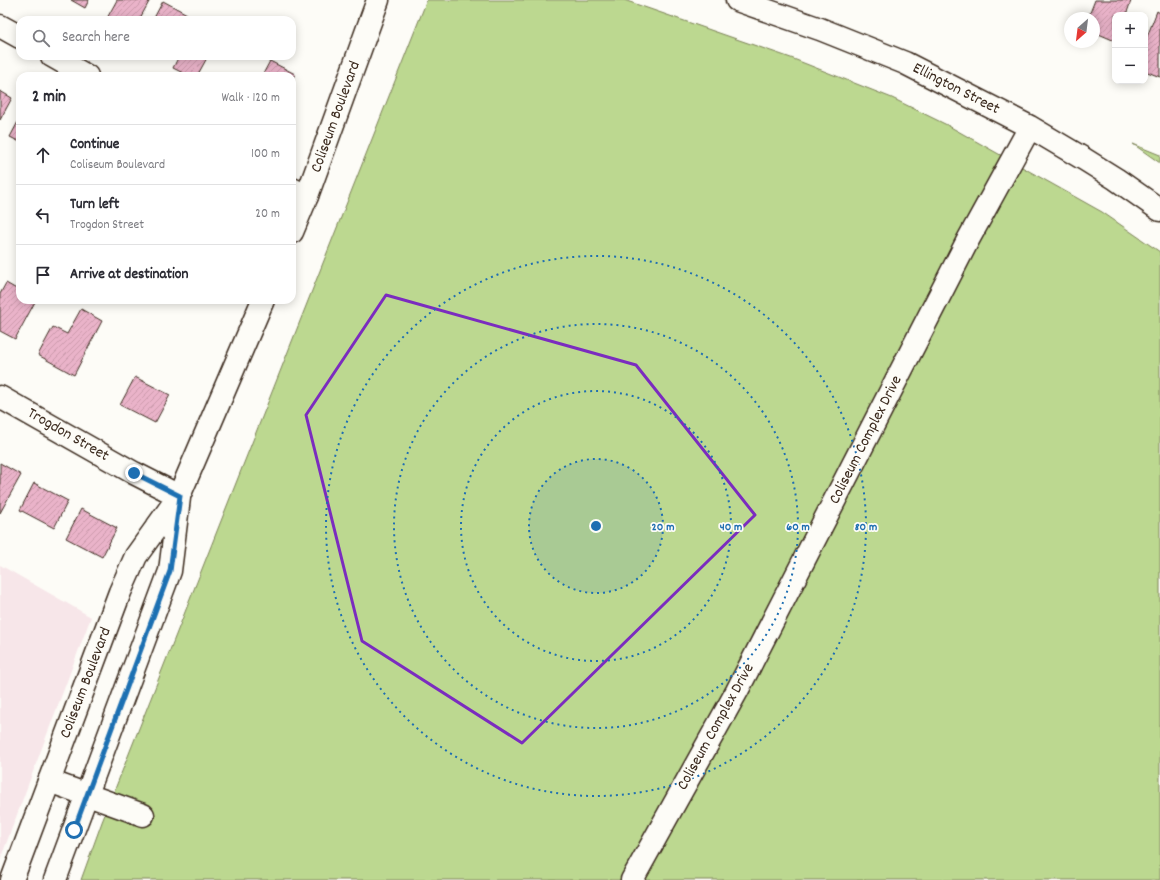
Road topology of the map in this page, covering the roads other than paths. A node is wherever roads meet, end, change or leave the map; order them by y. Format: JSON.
{"nodes":[{"id":1,"x":378,"y":0,"type":"edge"},
{"id":2,"x":737,"y":0,"type":"edge"},
{"id":3,"x":0,"y":26,"type":"edge"},
{"id":4,"x":16,"y":35,"type":"edge"},
{"id":5,"x":59,"y":60,"type":"edge"},
{"id":6,"x":80,"y":72,"type":"edge"},
{"id":7,"x":1030,"y":127,"type":"junction"},
{"id":8,"x":300,"y":193,"type":"edge"},
{"id":9,"x":1160,"y":210,"type":"edge"},
{"id":10,"x":296,"y":212,"type":"edge"},
{"id":11,"x":261,"y":304,"type":"edge"},
{"id":12,"x":0,"y":396,"type":"edge"},
{"id":13,"x":180,"y":496,"type":"junction"},
{"id":14,"x":49,"y":781,"type":"junction"},
{"id":15,"x":87,"y":795,"type":"junction"},
{"id":16,"x":143,"y":815,"type":"dead end"},
{"id":17,"x":12,"y":880,"type":"edge"},
{"id":18,"x":55,"y":880,"type":"edge"},
{"id":19,"x":632,"y":880,"type":"edge"}],
"edges":[{"from":1,"to":8,"type":"main road","name":"Coliseum Boulevard"},
{"from":2,"to":7,"type":"main road","name":"Ellington Street"},
{"from":3,"to":4,"type":"main road"},
{"from":5,"to":6,"type":"main road"},
{"from":7,"to":9,"type":"main road","name":"Ellington Street"},
{"from":7,"to":19,"type":"main road","name":"Coliseum Complex Drive"},
{"from":8,"to":10,"type":"main road","name":"Coliseum Boulevard"},
{"from":11,"to":13,"type":"main road","name":"Coliseum Boulevard"},
{"from":12,"to":13,"type":"main road","name":"Trogdon Street"},
{"from":13,"to":14,"type":"main road","name":"Coliseum Boulevard"},
{"from":13,"to":15,"type":"main road","name":"Coliseum Boulevard"},
{"from":14,"to":15,"type":"main road"},
{"from":14,"to":17,"type":"main road","name":"Coliseum Boulevard"},
{"from":15,"to":16,"type":"main road"},
{"from":15,"to":18,"type":"main road","name":"Coliseum Boulevard"}]}
